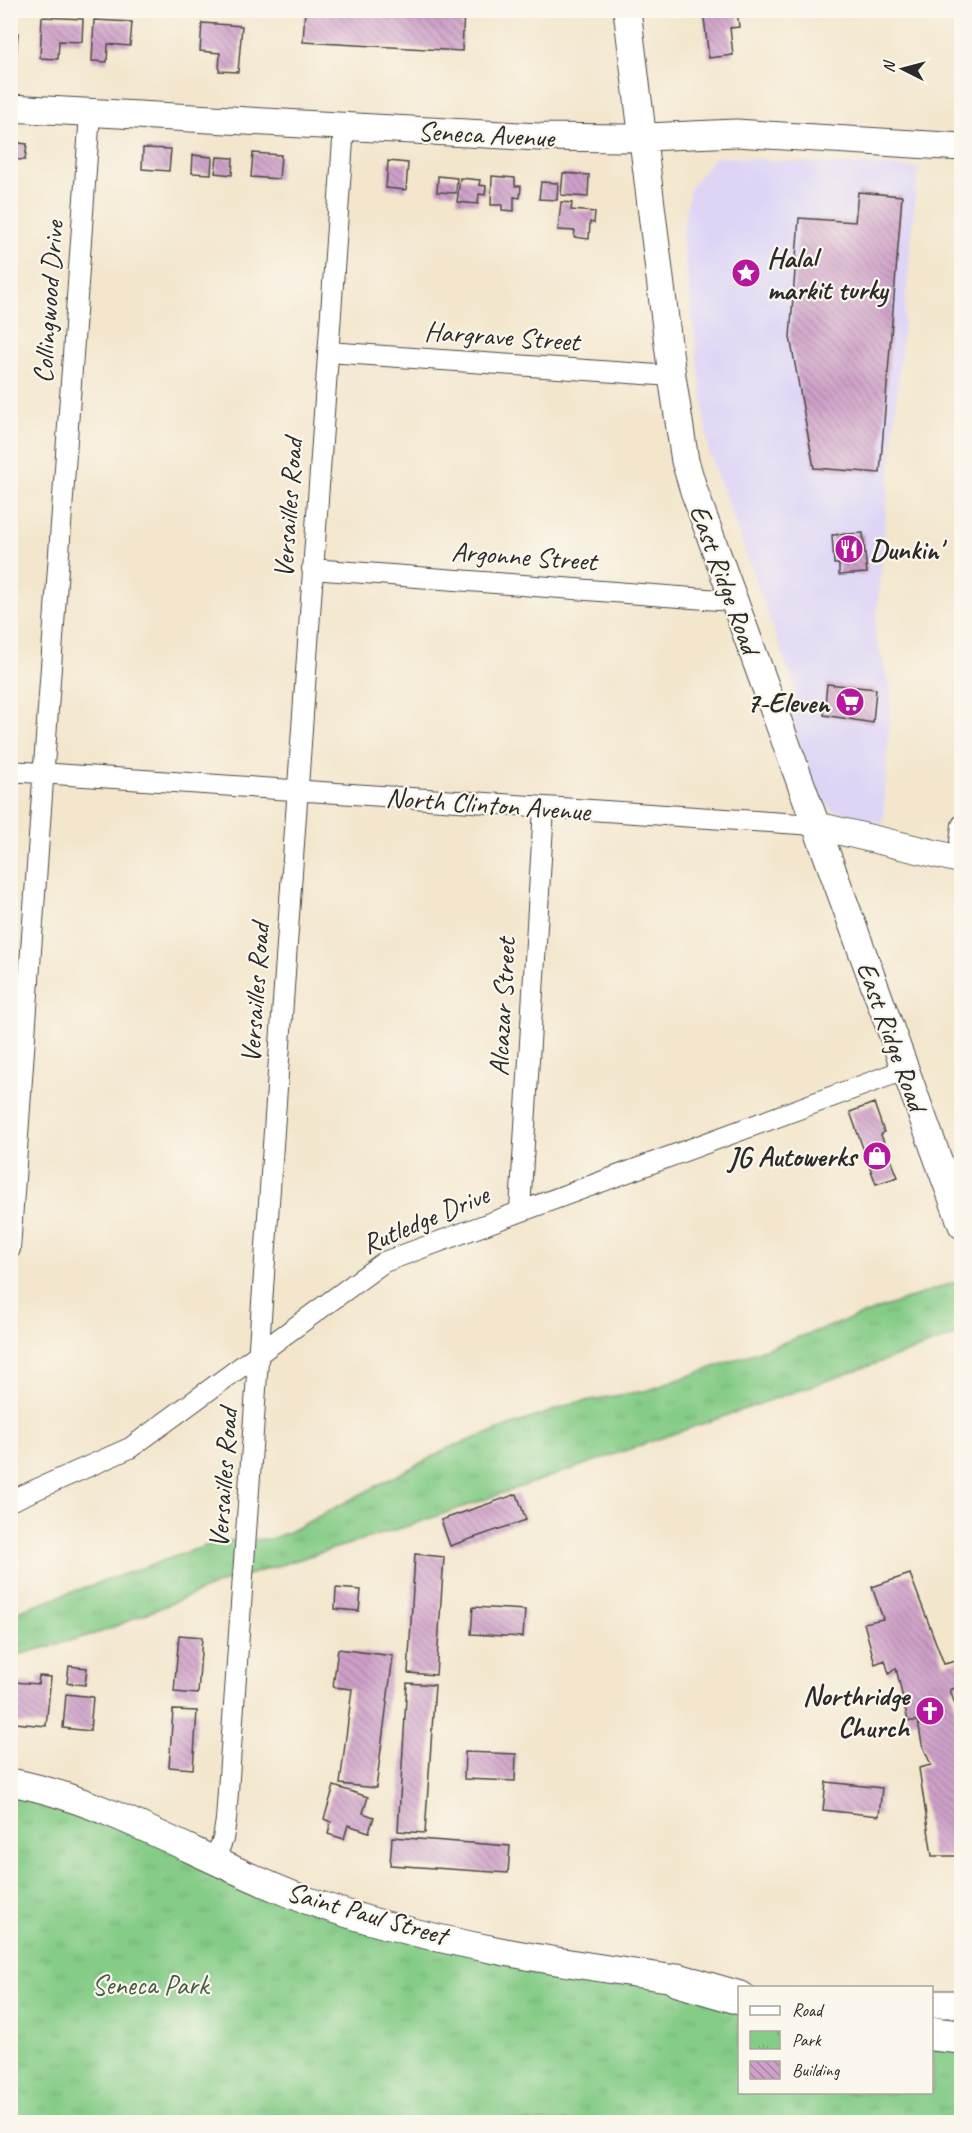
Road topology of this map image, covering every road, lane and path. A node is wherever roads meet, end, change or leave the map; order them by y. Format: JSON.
{"nodes":[{"id":1,"x":627,"y":10,"type":"edge"},
{"id":2,"x":10,"y":108,"type":"edge"},
{"id":3,"x":90,"y":113,"type":"junction"},
{"id":4,"x":344,"y":126,"type":"junction"},
{"id":5,"x":644,"y":138,"type":"junction"},
{"id":6,"x":962,"y":147,"type":"edge"},
{"id":7,"x":328,"y":352,"type":"junction"},
{"id":8,"x":672,"y":376,"type":"junction"},
{"id":9,"x":312,"y":569,"type":"junction"},
{"id":10,"x":732,"y":601,"type":"junction"},
{"id":11,"x":10,"y":771,"type":"edge"},
{"id":12,"x":43,"y":774,"type":"junction"},
{"id":13,"x":297,"y":791,"type":"junction"},
{"id":14,"x":543,"y":808,"type":"junction"},
{"id":15,"x":814,"y":825,"type":"junction"},
{"id":16,"x":962,"y":825,"type":"edge"},
{"id":17,"x":960,"y":860,"type":"edge"},
{"id":18,"x":904,"y":1070,"type":"junction"},
{"id":19,"x":520,"y":1210,"type":"junction"},
{"id":20,"x":962,"y":1225,"type":"edge"},
{"id":21,"x":10,"y":1249,"type":"edge"},
{"id":22,"x":260,"y":1352,"type":"junction"},
{"id":23,"x":10,"y":1501,"type":"edge"},
{"id":24,"x":10,"y":1782,"type":"edge"},
{"id":25,"x":214,"y":1861,"type":"junction"},
{"id":26,"x":678,"y":1980,"type":"junction"},
{"id":27,"x":738,"y":1988,"type":"edge"},
{"id":28,"x":738,"y":1997,"type":"edge"},
{"id":29,"x":933,"y":2004,"type":"edge"},
{"id":30,"x":962,"y":2004,"type":"edge"},
{"id":31,"x":933,"y":2034,"type":"edge"},
{"id":32,"x":962,"y":2037,"type":"edge"}],
"edges":[{"from":1,"to":5,"type":"main road","name":"East Ridge Road"},
{"from":2,"to":3,"type":"main road","name":"Seneca Avenue"},
{"from":3,"to":4,"type":"main road","name":"Seneca Avenue"},
{"from":3,"to":12,"type":"street","name":"Collingwood Drive"},
{"from":4,"to":5,"type":"main road","name":"Seneca Avenue"},
{"from":4,"to":7,"type":"street","name":"Versailles Road"},
{"from":5,"to":6,"type":"main road","name":"Seneca Avenue"},
{"from":5,"to":8,"type":"main road","name":"East Ridge Road"},
{"from":7,"to":8,"type":"street","name":"Hargrave Street"},
{"from":7,"to":9,"type":"street","name":"Versailles Road"},
{"from":8,"to":10,"type":"main road","name":"East Ridge Road"},
{"from":9,"to":10,"type":"street","name":"Argonne Street"},
{"from":9,"to":13,"type":"street","name":"Versailles Road"},
{"from":10,"to":15,"type":"main road","name":"East Ridge Road"},
{"from":11,"to":12,"type":"street","name":"North Clinton Avenue"},
{"from":12,"to":13,"type":"street","name":"North Clinton Avenue"},
{"from":12,"to":21,"type":"street","name":"Collingwood Drive"},
{"from":13,"to":14,"type":"street","name":"North Clinton Avenue"},
{"from":13,"to":22,"type":"street","name":"Versailles Road"},
{"from":14,"to":15,"type":"street","name":"North Clinton Avenue"},
{"from":14,"to":19,"type":"street","name":"Alcazar Street"},
{"from":15,"to":17,"type":"main road","name":"North Clinton Avenue"},
{"from":15,"to":18,"type":"main road","name":"East Ridge Road"},
{"from":16,"to":17,"type":"street"},
{"from":18,"to":19,"type":"street","name":"Rutledge Drive"},
{"from":18,"to":20,"type":"main road","name":"East Ridge Road"},
{"from":19,"to":22,"type":"street","name":"Rutledge Drive"},
{"from":22,"to":23,"type":"street","name":"Rutledge Drive"},
{"from":22,"to":25,"type":"street","name":"Versailles Road"},
{"from":24,"to":25,"type":"main road","name":"Saint Paul Street"},
{"from":25,"to":26,"type":"main road","name":"Saint Paul Street"},
{"from":26,"to":27,"type":"main road","name":"Saint Paul Street"},
{"from":26,"to":28,"type":"highway"},
{"from":29,"to":30,"type":"main road"},
{"from":31,"to":32,"type":"highway"}]}
